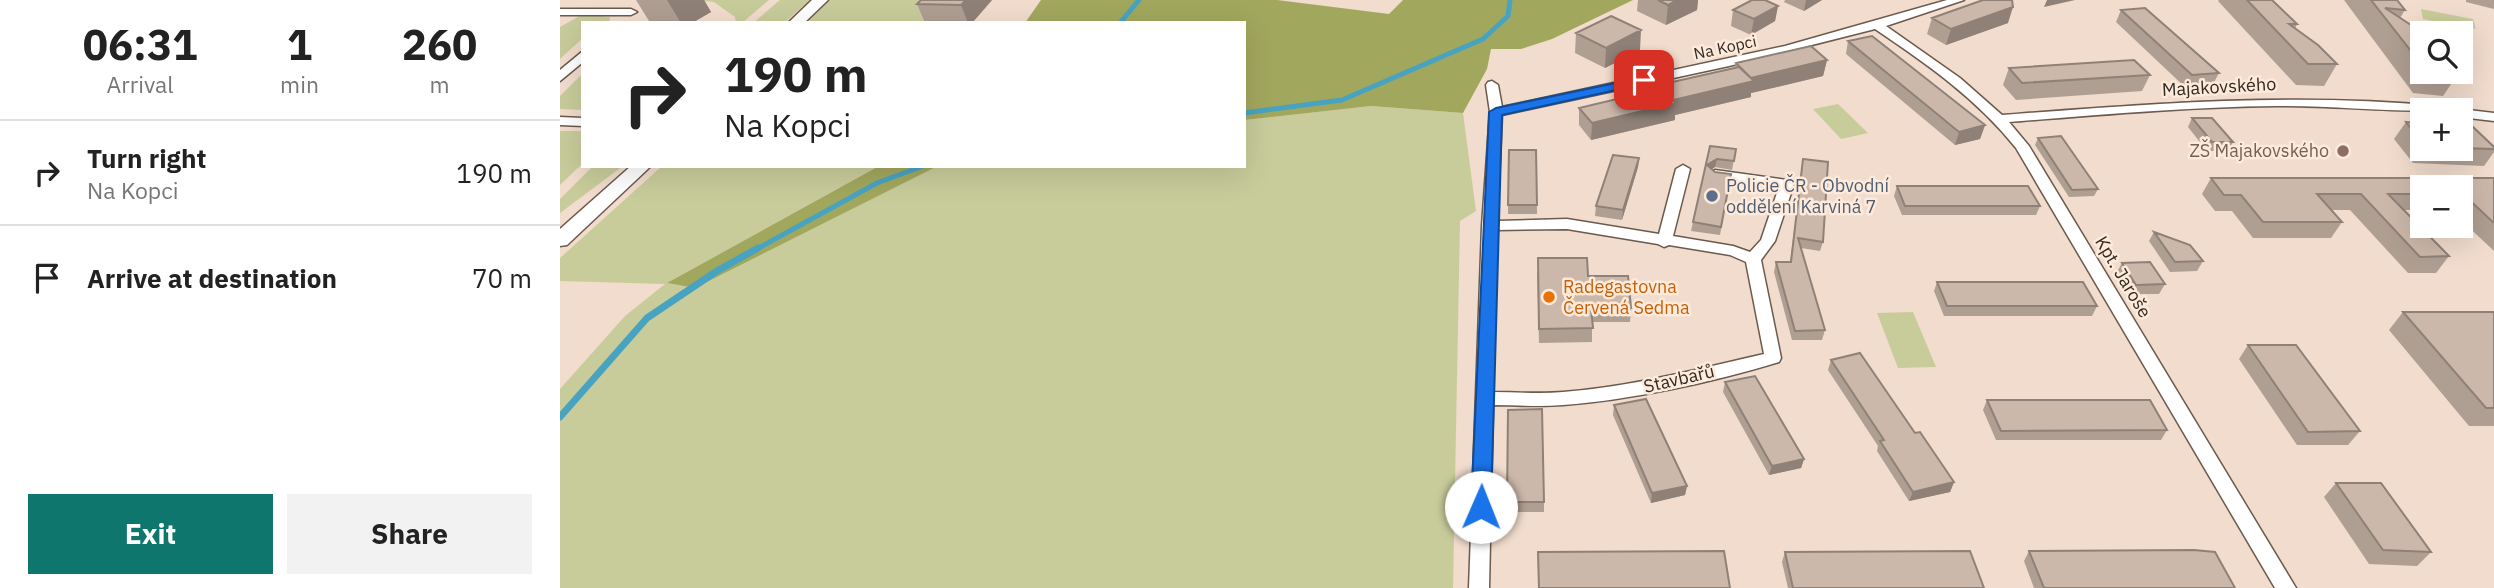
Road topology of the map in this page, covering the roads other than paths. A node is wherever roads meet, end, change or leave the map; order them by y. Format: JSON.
{"nodes":[{"id":1,"x":821,"y":0,"type":"edge"},
{"id":2,"x":1958,"y":0,"type":"edge"},
{"id":3,"x":560,"y":12,"type":"edge"},
{"id":4,"x":620,"y":21,"type":"edge"},
{"id":5,"x":797,"y":21,"type":"edge"},
{"id":6,"x":1879,"y":27,"type":"junction"},
{"id":7,"x":581,"y":57,"type":"edge"},
{"id":8,"x":560,"y":77,"type":"edge"},
{"id":9,"x":1492,"y":85,"type":"dead end"},
{"id":10,"x":2410,"y":108,"type":"edge"},
{"id":11,"x":1496,"y":112,"type":"junction"},
{"id":12,"x":2473,"y":115,"type":"edge"},
{"id":13,"x":2494,"y":117,"type":"edge"},
{"id":14,"x":2001,"y":118,"type":"junction"},
{"id":15,"x":560,"y":121,"type":"edge"},
{"id":16,"x":581,"y":122,"type":"edge"},
{"id":17,"x":627,"y":168,"type":"edge"},
{"id":18,"x":640,"y":168,"type":"edge"},
{"id":19,"x":1683,"y":169,"type":"dead end"},
{"id":20,"x":1715,"y":174,"type":"edge"},
{"id":21,"x":560,"y":226,"type":"edge"},
{"id":22,"x":1489,"y":226,"type":"junction"},
{"id":23,"x":560,"y":240,"type":"edge"},
{"id":24,"x":1664,"y":242,"type":"junction"},
{"id":25,"x":1753,"y":259,"type":"junction"},
{"id":26,"x":1484,"y":398,"type":"junction"},
{"id":27,"x":1479,"y":588,"type":"edge"},
{"id":28,"x":2286,"y":588,"type":"edge"}],
"edges":[{"from":1,"to":5,"type":"street"},
{"from":2,"to":6,"type":"street","name":"Na Kopci"},
{"from":3,"to":4,"type":"street"},
{"from":6,"to":11,"type":"street","name":"Na Kopci"},
{"from":6,"to":14,"type":"street","name":"Kpt. Jaroše"},
{"from":7,"to":8,"type":"street"},
{"from":9,"to":11,"type":"street"},
{"from":10,"to":14,"type":"street","name":"Majakovského"},
{"from":11,"to":22,"type":"street"},
{"from":12,"to":13,"type":"street"},
{"from":14,"to":28,"type":"street","name":"Kpt. Jaroše"},
{"from":15,"to":16,"type":"street"},
{"from":17,"to":21,"type":"street"},
{"from":18,"to":23,"type":"street"},
{"from":19,"to":24,"type":"street"},
{"from":20,"to":25,"type":"street"},
{"from":22,"to":24,"type":"street"},
{"from":22,"to":26,"type":"street"},
{"from":24,"to":25,"type":"street"},
{"from":25,"to":26,"type":"street","name":"Stavbařů"},
{"from":26,"to":27,"type":"street"}]}
